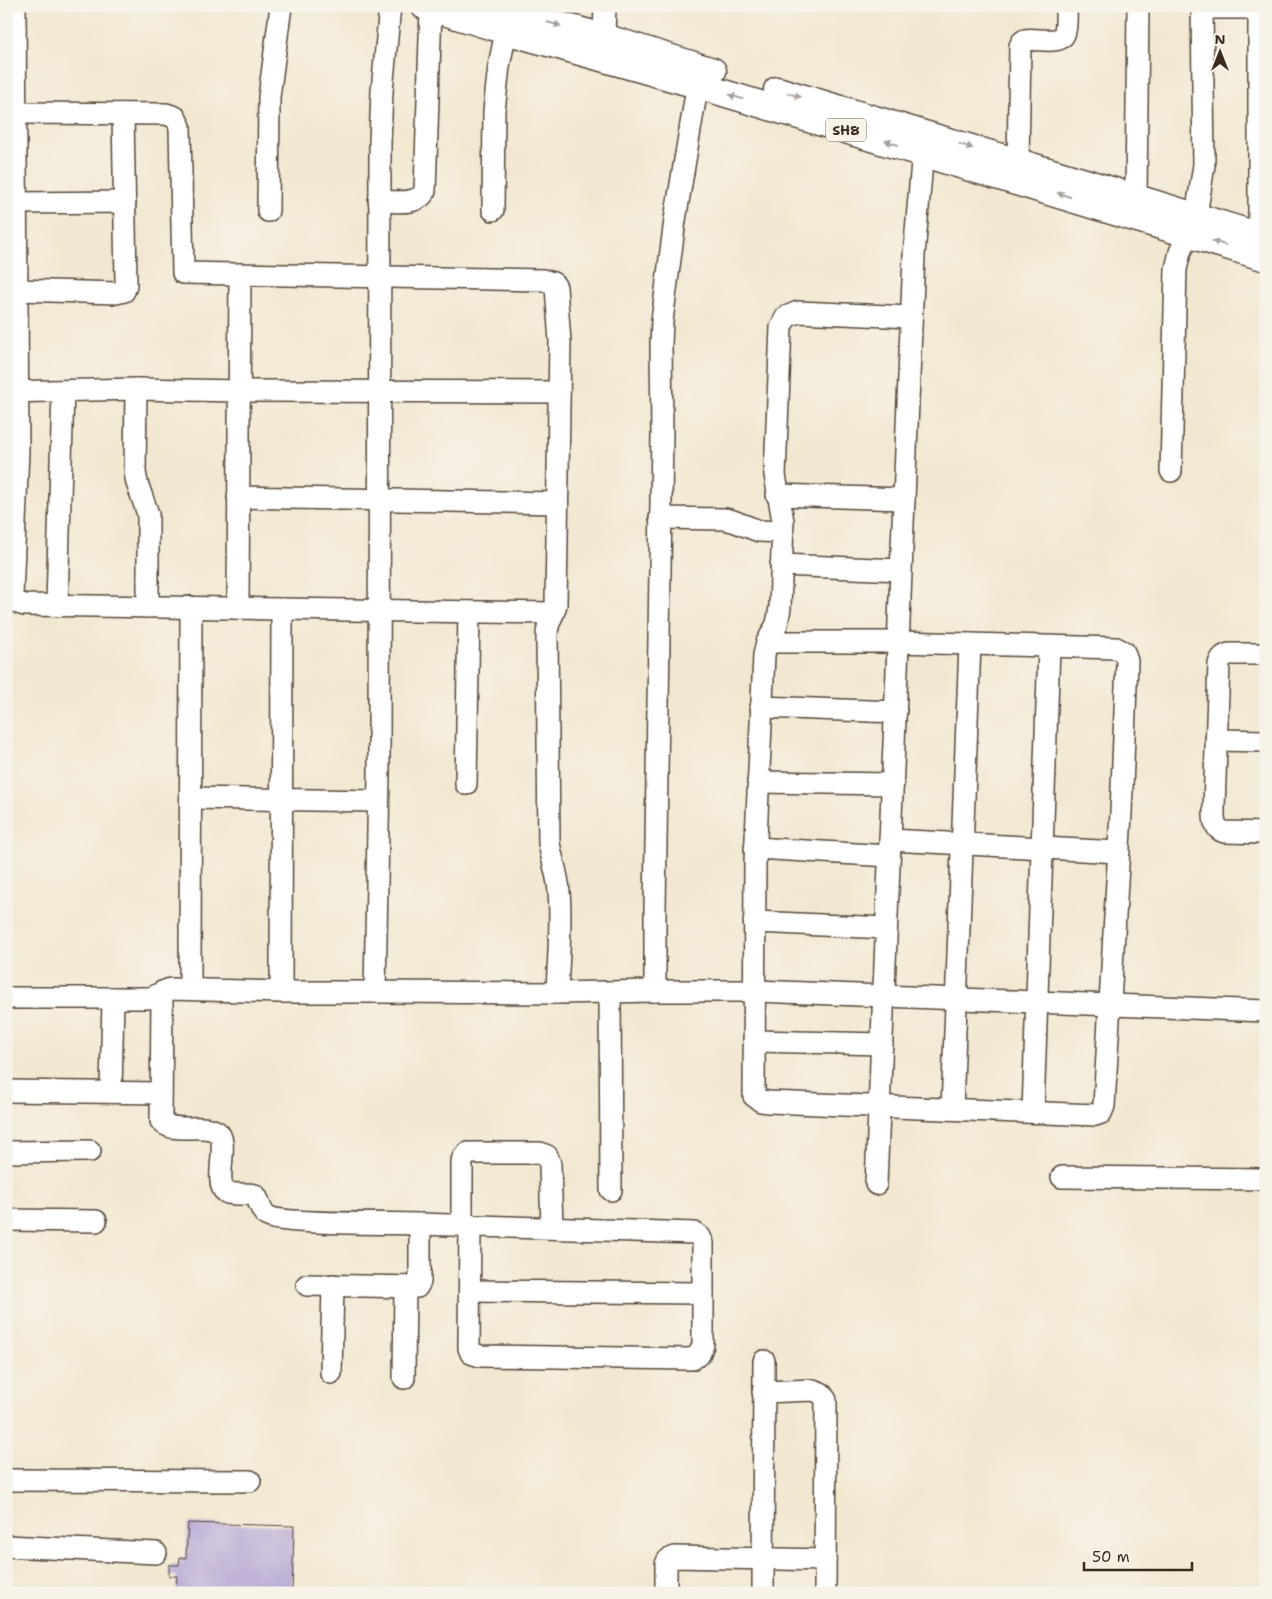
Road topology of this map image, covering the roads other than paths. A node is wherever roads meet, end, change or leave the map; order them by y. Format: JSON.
{"nodes":[{"id":1,"x":15,"y":6,"type":"edge"},
{"id":2,"x":281,"y":6,"type":"edge"},
{"id":3,"x":390,"y":6,"type":"edge"},
{"id":4,"x":605,"y":6,"type":"edge"},
{"id":5,"x":1066,"y":6,"type":"edge"},
{"id":6,"x":1138,"y":6,"type":"edge"},
{"id":7,"x":428,"y":7,"type":"edge"},
{"id":8,"x":1202,"y":7,"type":"edge"},
{"id":9,"x":505,"y":14,"type":"edge"},
{"id":10,"x":604,"y":37,"type":"junction"},
{"id":11,"x":699,"y":76,"type":"junction"},
{"id":12,"x":16,"y":113,"type":"junction"},
{"id":13,"x":123,"y":114,"type":"junction"},
{"id":14,"x":924,"y":143,"type":"junction"},
{"id":15,"x":1018,"y":162,"type":"junction"},
{"id":16,"x":1136,"y":198,"type":"junction"},
{"id":17,"x":379,"y":201,"type":"junction"},
{"id":18,"x":125,"y":202,"type":"junction"},
{"id":19,"x":17,"y":203,"type":"junction"},
{"id":20,"x":492,"y":210,"type":"dead end"},
{"id":21,"x":268,"y":211,"type":"dead end"},
{"id":22,"x":1192,"y":225,"type":"junction"},
{"id":23,"x":1263,"y":244,"type":"edge"},
{"id":24,"x":12,"y":247,"type":"edge"},
{"id":25,"x":240,"y":274,"type":"junction"},
{"id":26,"x":379,"y":276,"type":"junction"},
{"id":27,"x":14,"y":304,"type":"edge"},
{"id":28,"x":911,"y":317,"type":"junction"},
{"id":29,"x":136,"y":390,"type":"junction"},
{"id":30,"x":63,"y":391,"type":"junction"},
{"id":31,"x":239,"y":391,"type":"junction"},
{"id":32,"x":380,"y":391,"type":"junction"},
{"id":33,"x":12,"y":392,"type":"edge"},
{"id":34,"x":559,"y":392,"type":"junction"},
{"id":35,"x":1171,"y":471,"type":"dead end"},
{"id":36,"x":777,"y":495,"type":"junction"},
{"id":37,"x":238,"y":497,"type":"junction"},
{"id":38,"x":379,"y":499,"type":"junction"},
{"id":39,"x":904,"y":499,"type":"junction"},
{"id":40,"x":12,"y":503,"type":"edge"},
{"id":41,"x":557,"y":503,"type":"junction"},
{"id":42,"x":660,"y":518,"type":"junction"},
{"id":43,"x":782,"y":532,"type":"junction"},
{"id":44,"x":781,"y":564,"type":"junction"},
{"id":45,"x":901,"y":570,"type":"junction"},
{"id":46,"x":57,"y":605,"type":"junction"},
{"id":47,"x":13,"y":606,"type":"edge"},
{"id":48,"x":148,"y":607,"type":"junction"},
{"id":49,"x":191,"y":608,"type":"junction"},
{"id":50,"x":238,"y":608,"type":"junction"},
{"id":51,"x":282,"y":609,"type":"junction"},
{"id":52,"x":378,"y":610,"type":"junction"},
{"id":53,"x":469,"y":612,"type":"junction"},
{"id":54,"x":553,"y":613,"type":"junction"},
{"id":55,"x":767,"y":642,"type":"junction"},
{"id":56,"x":898,"y":642,"type":"junction"},
{"id":57,"x":970,"y":644,"type":"junction"},
{"id":58,"x":1049,"y":647,"type":"junction"},
{"id":59,"x":1266,"y":654,"type":"edge"},
{"id":60,"x":761,"y":707,"type":"junction"},
{"id":61,"x":896,"y":712,"type":"junction"},
{"id":62,"x":1216,"y":740,"type":"junction"},
{"id":63,"x":1266,"y":741,"type":"edge"},
{"id":64,"x":758,"y":782,"type":"junction"},
{"id":65,"x":466,"y":784,"type":"dead end"},
{"id":66,"x":893,"y":784,"type":"junction"},
{"id":67,"x":191,"y":798,"type":"junction"},
{"id":68,"x":282,"y":800,"type":"junction"},
{"id":69,"x":378,"y":801,"type":"junction"},
{"id":70,"x":1266,"y":833,"type":"edge"},
{"id":71,"x":963,"y":843,"type":"junction"},
{"id":72,"x":1042,"y":847,"type":"junction"},
{"id":73,"x":755,"y":848,"type":"junction"},
{"id":74,"x":890,"y":848,"type":"junction"},
{"id":75,"x":1119,"y":852,"type":"junction"},
{"id":76,"x":754,"y":922,"type":"junction"},
{"id":77,"x":886,"y":928,"type":"junction"},
{"id":78,"x":190,"y":989,"type":"junction"},
{"id":79,"x":655,"y":991,"type":"junction"},
{"id":80,"x":754,"y":991,"type":"junction"},
{"id":81,"x":162,"y":992,"type":"junction"},
{"id":82,"x":282,"y":992,"type":"junction"},
{"id":83,"x":374,"y":992,"type":"junction"},
{"id":84,"x":610,"y":992,"type":"junction"},
{"id":85,"x":557,"y":993,"type":"junction"},
{"id":86,"x":884,"y":997,"type":"junction"},
{"id":87,"x":6,"y":998,"type":"edge"},
{"id":88,"x":113,"y":998,"type":"junction"},
{"id":89,"x":958,"y":1000,"type":"junction"},
{"id":90,"x":1036,"y":1003,"type":"junction"},
{"id":91,"x":1109,"y":1005,"type":"junction"},
{"id":92,"x":1266,"y":1011,"type":"edge"},
{"id":93,"x":754,"y":1041,"type":"junction"},
{"id":94,"x":882,"y":1044,"type":"junction"},
{"id":95,"x":6,"y":1090,"type":"edge"},
{"id":96,"x":110,"y":1092,"type":"junction"},
{"id":97,"x":161,"y":1093,"type":"junction"},
{"id":98,"x":879,"y":1106,"type":"junction"},
{"id":99,"x":952,"y":1109,"type":"junction"},
{"id":100,"x":1033,"y":1112,"type":"junction"},
{"id":101,"x":90,"y":1151,"type":"dead end"},
{"id":102,"x":6,"y":1152,"type":"edge"},
{"id":103,"x":1062,"y":1177,"type":"dead end"},
{"id":104,"x":1266,"y":1179,"type":"edge"},
{"id":105,"x":876,"y":1184,"type":"dead end"},
{"id":106,"x":611,"y":1190,"type":"dead end"},
{"id":107,"x":6,"y":1220,"type":"edge"},
{"id":108,"x":96,"y":1221,"type":"dead end"},
{"id":109,"x":420,"y":1224,"type":"junction"},
{"id":110,"x":466,"y":1225,"type":"junction"},
{"id":111,"x":552,"y":1228,"type":"junction"},
{"id":112,"x":307,"y":1285,"type":"dead end"},
{"id":113,"x":332,"y":1285,"type":"junction"},
{"id":114,"x":404,"y":1287,"type":"junction"},
{"id":115,"x":470,"y":1291,"type":"junction"},
{"id":116,"x":703,"y":1293,"type":"junction"},
{"id":117,"x":764,"y":1361,"type":"dead end"},
{"id":118,"x":331,"y":1373,"type":"dead end"},
{"id":119,"x":404,"y":1378,"type":"dead end"},
{"id":120,"x":763,"y":1392,"type":"junction"},
{"id":121,"x":6,"y":1480,"type":"edge"},
{"id":122,"x":250,"y":1481,"type":"dead end"},
{"id":123,"x":6,"y":1546,"type":"edge"},
{"id":124,"x":156,"y":1553,"type":"dead end"},
{"id":125,"x":763,"y":1558,"type":"junction"},
{"id":126,"x":825,"y":1560,"type":"junction"},
{"id":127,"x":666,"y":1593,"type":"edge"},
{"id":128,"x":763,"y":1593,"type":"edge"},
{"id":129,"x":825,"y":1593,"type":"edge"}],
"edges":[{"from":1,"to":12,"type":"street"},
{"from":2,"to":21,"type":"street"},
{"from":3,"to":17,"type":"street"},
{"from":4,"to":10,"type":"street"},
{"from":5,"to":15,"type":"street"},
{"from":6,"to":16,"type":"street"},
{"from":7,"to":9,"type":"main road","number":"SH8"},
{"from":7,"to":17,"type":"street"},
{"from":8,"to":22,"type":"street"},
{"from":8,"to":23,"type":"street"},
{"from":9,"to":10,"type":"main road","number":"SH8","one_way":true},
{"from":9,"to":11,"type":"main road","number":"SH8"},
{"from":9,"to":20,"type":"street"},
{"from":10,"to":11,"type":"main road","number":"SH8"},
{"from":11,"to":14,"type":"main road","number":"SH8"},
{"from":11,"to":42,"type":"street"},
{"from":12,"to":13,"type":"street"},
{"from":12,"to":19,"type":"street"},
{"from":13,"to":18,"type":"street"},
{"from":13,"to":25,"type":"street"},
{"from":14,"to":15,"type":"main road","number":"SH8","one_way":true},
{"from":22,"to":14,"type":"main road","number":"SH8","one_way":true},
{"from":14,"to":28,"type":"street"},
{"from":15,"to":16,"type":"main road","number":"SH8"},
{"from":16,"to":22,"type":"main road","number":"SH8"},
{"from":17,"to":26,"type":"street"},
{"from":18,"to":19,"type":"street"},
{"from":18,"to":27,"type":"street"},
{"from":19,"to":24,"type":"street"},
{"from":22,"to":23,"type":"main road","number":"SH8"},
{"from":22,"to":35,"type":"street"},
{"from":24,"to":27,"type":"street"},
{"from":25,"to":26,"type":"street"},
{"from":25,"to":31,"type":"street"},
{"from":26,"to":32,"type":"street"},
{"from":26,"to":34,"type":"street"},
{"from":27,"to":33,"type":"street"},
{"from":28,"to":36,"type":"street"},
{"from":28,"to":39,"type":"street"},
{"from":29,"to":30,"type":"street"},
{"from":29,"to":31,"type":"street"},
{"from":29,"to":48,"type":"street"},
{"from":30,"to":33,"type":"street"},
{"from":30,"to":46,"type":"street"},
{"from":31,"to":32,"type":"street"},
{"from":31,"to":37,"type":"street"},
{"from":32,"to":34,"type":"street"},
{"from":32,"to":38,"type":"street"},
{"from":33,"to":40,"type":"street"},
{"from":34,"to":41,"type":"street"},
{"from":36,"to":39,"type":"street"},
{"from":36,"to":43,"type":"street"},
{"from":37,"to":38,"type":"street"},
{"from":37,"to":50,"type":"street"},
{"from":38,"to":41,"type":"street"},
{"from":38,"to":52,"type":"street"},
{"from":39,"to":45,"type":"street"},
{"from":40,"to":47,"type":"street"},
{"from":41,"to":54,"type":"street"},
{"from":42,"to":43,"type":"street"},
{"from":42,"to":79,"type":"street"},
{"from":43,"to":44,"type":"street"},
{"from":44,"to":45,"type":"street"},
{"from":44,"to":55,"type":"street"},
{"from":45,"to":56,"type":"street"},
{"from":46,"to":47,"type":"street"},
{"from":46,"to":48,"type":"street"},
{"from":48,"to":49,"type":"street"},
{"from":49,"to":50,"type":"street"},
{"from":49,"to":67,"type":"street"},
{"from":50,"to":51,"type":"street"},
{"from":51,"to":52,"type":"street"},
{"from":51,"to":68,"type":"street"},
{"from":52,"to":53,"type":"street"},
{"from":52,"to":69,"type":"street"},
{"from":53,"to":54,"type":"street"},
{"from":53,"to":65,"type":"street"},
{"from":54,"to":85,"type":"street"},
{"from":55,"to":56,"type":"street"},
{"from":55,"to":60,"type":"street"},
{"from":56,"to":57,"type":"street"},
{"from":56,"to":61,"type":"street"},
{"from":57,"to":58,"type":"street"},
{"from":57,"to":71,"type":"street"},
{"from":58,"to":72,"type":"street"},
{"from":58,"to":75,"type":"street"},
{"from":59,"to":62,"type":"street"},
{"from":60,"to":61,"type":"street"},
{"from":60,"to":64,"type":"street"},
{"from":61,"to":66,"type":"street"},
{"from":62,"to":63,"type":"street"},
{"from":62,"to":70,"type":"street"},
{"from":64,"to":66,"type":"street"},
{"from":64,"to":73,"type":"street"},
{"from":66,"to":74,"type":"street"},
{"from":67,"to":68,"type":"street"},
{"from":67,"to":78,"type":"street"},
{"from":68,"to":69,"type":"street"},
{"from":68,"to":82,"type":"street"},
{"from":69,"to":83,"type":"street"},
{"from":71,"to":72,"type":"street"},
{"from":71,"to":74,"type":"street"},
{"from":71,"to":89,"type":"street"},
{"from":72,"to":75,"type":"street"},
{"from":72,"to":90,"type":"street"},
{"from":73,"to":74,"type":"street"},
{"from":73,"to":76,"type":"street"},
{"from":74,"to":77,"type":"street"},
{"from":75,"to":91,"type":"street"},
{"from":76,"to":77,"type":"street"},
{"from":76,"to":80,"type":"street"},
{"from":77,"to":86,"type":"street"},
{"from":78,"to":81,"type":"street"},
{"from":78,"to":82,"type":"street"},
{"from":79,"to":80,"type":"street"},
{"from":79,"to":84,"type":"street"},
{"from":80,"to":86,"type":"street"},
{"from":80,"to":93,"type":"street"},
{"from":81,"to":88,"type":"street"},
{"from":81,"to":97,"type":"street"},
{"from":82,"to":83,"type":"street"},
{"from":83,"to":85,"type":"street"},
{"from":84,"to":85,"type":"street"},
{"from":84,"to":106,"type":"street"},
{"from":86,"to":89,"type":"street"},
{"from":86,"to":94,"type":"street"},
{"from":87,"to":88,"type":"street"},
{"from":88,"to":96,"type":"street"},
{"from":89,"to":90,"type":"street"},
{"from":89,"to":99,"type":"street"},
{"from":90,"to":91,"type":"street"},
{"from":90,"to":100,"type":"street"},
{"from":91,"to":92,"type":"street"},
{"from":91,"to":100,"type":"street"},
{"from":93,"to":94,"type":"street"},
{"from":93,"to":98,"type":"street"},
{"from":94,"to":98,"type":"street"},
{"from":95,"to":96,"type":"street"},
{"from":96,"to":97,"type":"street"},
{"from":97,"to":109,"type":"street"},
{"from":98,"to":99,"type":"street"},
{"from":98,"to":105,"type":"street"},
{"from":99,"to":100,"type":"street"},
{"from":101,"to":102,"type":"street"},
{"from":103,"to":104,"type":"street"},
{"from":107,"to":108,"type":"street"},
{"from":109,"to":110,"type":"street"},
{"from":109,"to":114,"type":"street"},
{"from":110,"to":111,"type":"street"},
{"from":110,"to":111,"type":"street"},
{"from":110,"to":115,"type":"street"},
{"from":111,"to":116,"type":"street"},
{"from":112,"to":113,"type":"street"},
{"from":113,"to":114,"type":"street"},
{"from":113,"to":118,"type":"street"},
{"from":114,"to":119,"type":"street"},
{"from":115,"to":116,"type":"street"},
{"from":115,"to":116,"type":"street"},
{"from":117,"to":120,"type":"street"},
{"from":120,"to":125,"type":"street"},
{"from":120,"to":126,"type":"street"},
{"from":121,"to":122,"type":"street"},
{"from":123,"to":124,"type":"street"},
{"from":125,"to":126,"type":"street"},
{"from":125,"to":127,"type":"street"},
{"from":125,"to":128,"type":"street"},
{"from":126,"to":129,"type":"street"}]}
